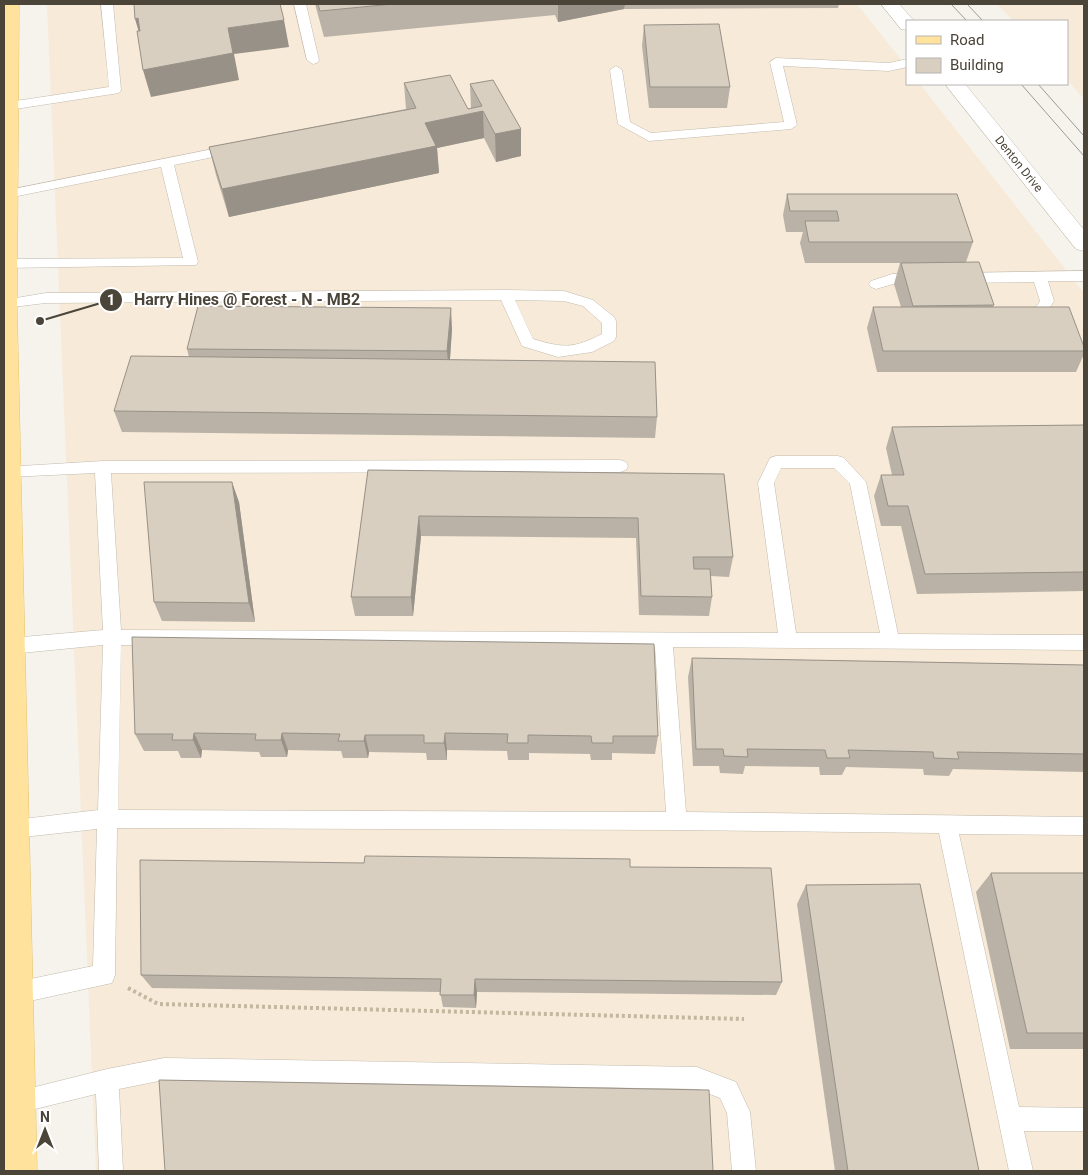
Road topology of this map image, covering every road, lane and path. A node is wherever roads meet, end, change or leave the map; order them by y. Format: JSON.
{"nodes":[{"id":1,"x":10,"y":4,"type":"edge"},
{"id":2,"x":107,"y":4,"type":"edge"},
{"id":3,"x":300,"y":4,"type":"edge"},
{"id":4,"x":890,"y":4,"type":"edge"},
{"id":5,"x":906,"y":23,"type":"edge"},
{"id":6,"x":313,"y":60,"type":"dead end"},
{"id":7,"x":906,"y":64,"type":"edge"},
{"id":8,"x":616,"y":70,"type":"dead end"},
{"id":9,"x":955,"y":85,"type":"edge"},
{"id":10,"x":9,"y":106,"type":"junction"},
{"id":11,"x":243,"y":147,"type":"edge"},
{"id":12,"x":167,"y":163,"type":"junction"},
{"id":13,"x":8,"y":194,"type":"junction"},
{"id":14,"x":1084,"y":244,"type":"edge"},
{"id":15,"x":7,"y":264,"type":"junction"},
{"id":16,"x":1040,"y":276,"type":"junction"},
{"id":17,"x":1084,"y":276,"type":"edge"},
{"id":18,"x":931,"y":278,"type":"edge"},
{"id":19,"x":950,"y":278,"type":"edge"},
{"id":20,"x":876,"y":284,"type":"dead end"},
{"id":21,"x":506,"y":295,"type":"junction"},
{"id":22,"x":5,"y":308,"type":"edge"},
{"id":23,"x":1041,"y":310,"type":"edge"},
{"id":24,"x":620,"y":466,"type":"dead end"},
{"id":25,"x":103,"y":467,"type":"junction"},
{"id":26,"x":9,"y":471,"type":"junction"},
{"id":27,"x":112,"y":637,"type":"junction"},
{"id":28,"x":663,"y":638,"type":"junction"},
{"id":29,"x":788,"y":639,"type":"junction"},
{"id":30,"x":890,"y":640,"type":"junction"},
{"id":31,"x":1084,"y":642,"type":"edge"},
{"id":32,"x":11,"y":646,"type":"junction"},
{"id":33,"x":107,"y":819,"type":"junction"},
{"id":34,"x":677,"y":821,"type":"junction"},
{"id":35,"x":947,"y":824,"type":"junction"},
{"id":36,"x":1084,"y":826,"type":"edge"},
{"id":37,"x":9,"y":828,"type":"edge"},
{"id":38,"x":104,"y":975,"type":"junction"},
{"id":39,"x":16,"y":993,"type":"junction"},
{"id":40,"x":744,"y":1019,"type":"dead end"},
{"id":41,"x":107,"y":1080,"type":"junction"},
{"id":42,"x":18,"y":1102,"type":"junction"},
{"id":43,"x":1010,"y":1118,"type":"junction"},
{"id":44,"x":1084,"y":1119,"type":"edge"},
{"id":45,"x":19,"y":1171,"type":"edge"},
{"id":46,"x":111,"y":1171,"type":"edge"},
{"id":47,"x":744,"y":1171,"type":"edge"},
{"id":48,"x":1021,"y":1171,"type":"edge"}],
"edges":[{"from":1,"to":10,"type":"main road"},
{"from":2,"to":10,"type":"lane"},
{"from":3,"to":6,"type":"lane"},
{"from":4,"to":5,"type":"street"},
{"from":7,"to":8,"type":"lane"},
{"from":9,"to":14,"type":"street","name":"Denton Drive"},
{"from":10,"to":13,"type":"main road"},
{"from":11,"to":12,"type":"lane"},
{"from":12,"to":13,"type":"lane"},
{"from":12,"to":15,"type":"lane"},
{"from":13,"to":15,"type":"main road"},
{"from":15,"to":22,"type":"main road"},
{"from":16,"to":17,"type":"lane"},
{"from":16,"to":19,"type":"lane"},
{"from":16,"to":23,"type":"lane"},
{"from":18,"to":20,"type":"lane"},
{"from":21,"to":21,"type":"lane"},
{"from":21,"to":22,"type":"lane"},
{"from":22,"to":26,"type":"main road"},
{"from":24,"to":25,"type":"lane"},
{"from":25,"to":26,"type":"lane"},
{"from":25,"to":27,"type":"lane"},
{"from":26,"to":32,"type":"main road"},
{"from":27,"to":28,"type":"lane"},
{"from":27,"to":32,"type":"lane"},
{"from":27,"to":33,"type":"lane"},
{"from":28,"to":29,"type":"lane"},
{"from":28,"to":34,"type":"lane"},
{"from":29,"to":30,"type":"lane"},
{"from":29,"to":30,"type":"lane"},
{"from":30,"to":31,"type":"lane"},
{"from":32,"to":37,"type":"main road"},
{"from":33,"to":34,"type":"lane"},
{"from":33,"to":37,"type":"lane"},
{"from":33,"to":38,"type":"lane"},
{"from":34,"to":35,"type":"lane"},
{"from":35,"to":36,"type":"lane"},
{"from":35,"to":43,"type":"lane"},
{"from":37,"to":39,"type":"main road"},
{"from":38,"to":39,"type":"lane"},
{"from":38,"to":40,"type":"path"},
{"from":39,"to":42,"type":"main road"},
{"from":41,"to":42,"type":"lane"},
{"from":41,"to":46,"type":"lane"},
{"from":41,"to":47,"type":"lane"},
{"from":42,"to":45,"type":"main road"},
{"from":43,"to":44,"type":"lane"},
{"from":43,"to":48,"type":"lane"}]}
